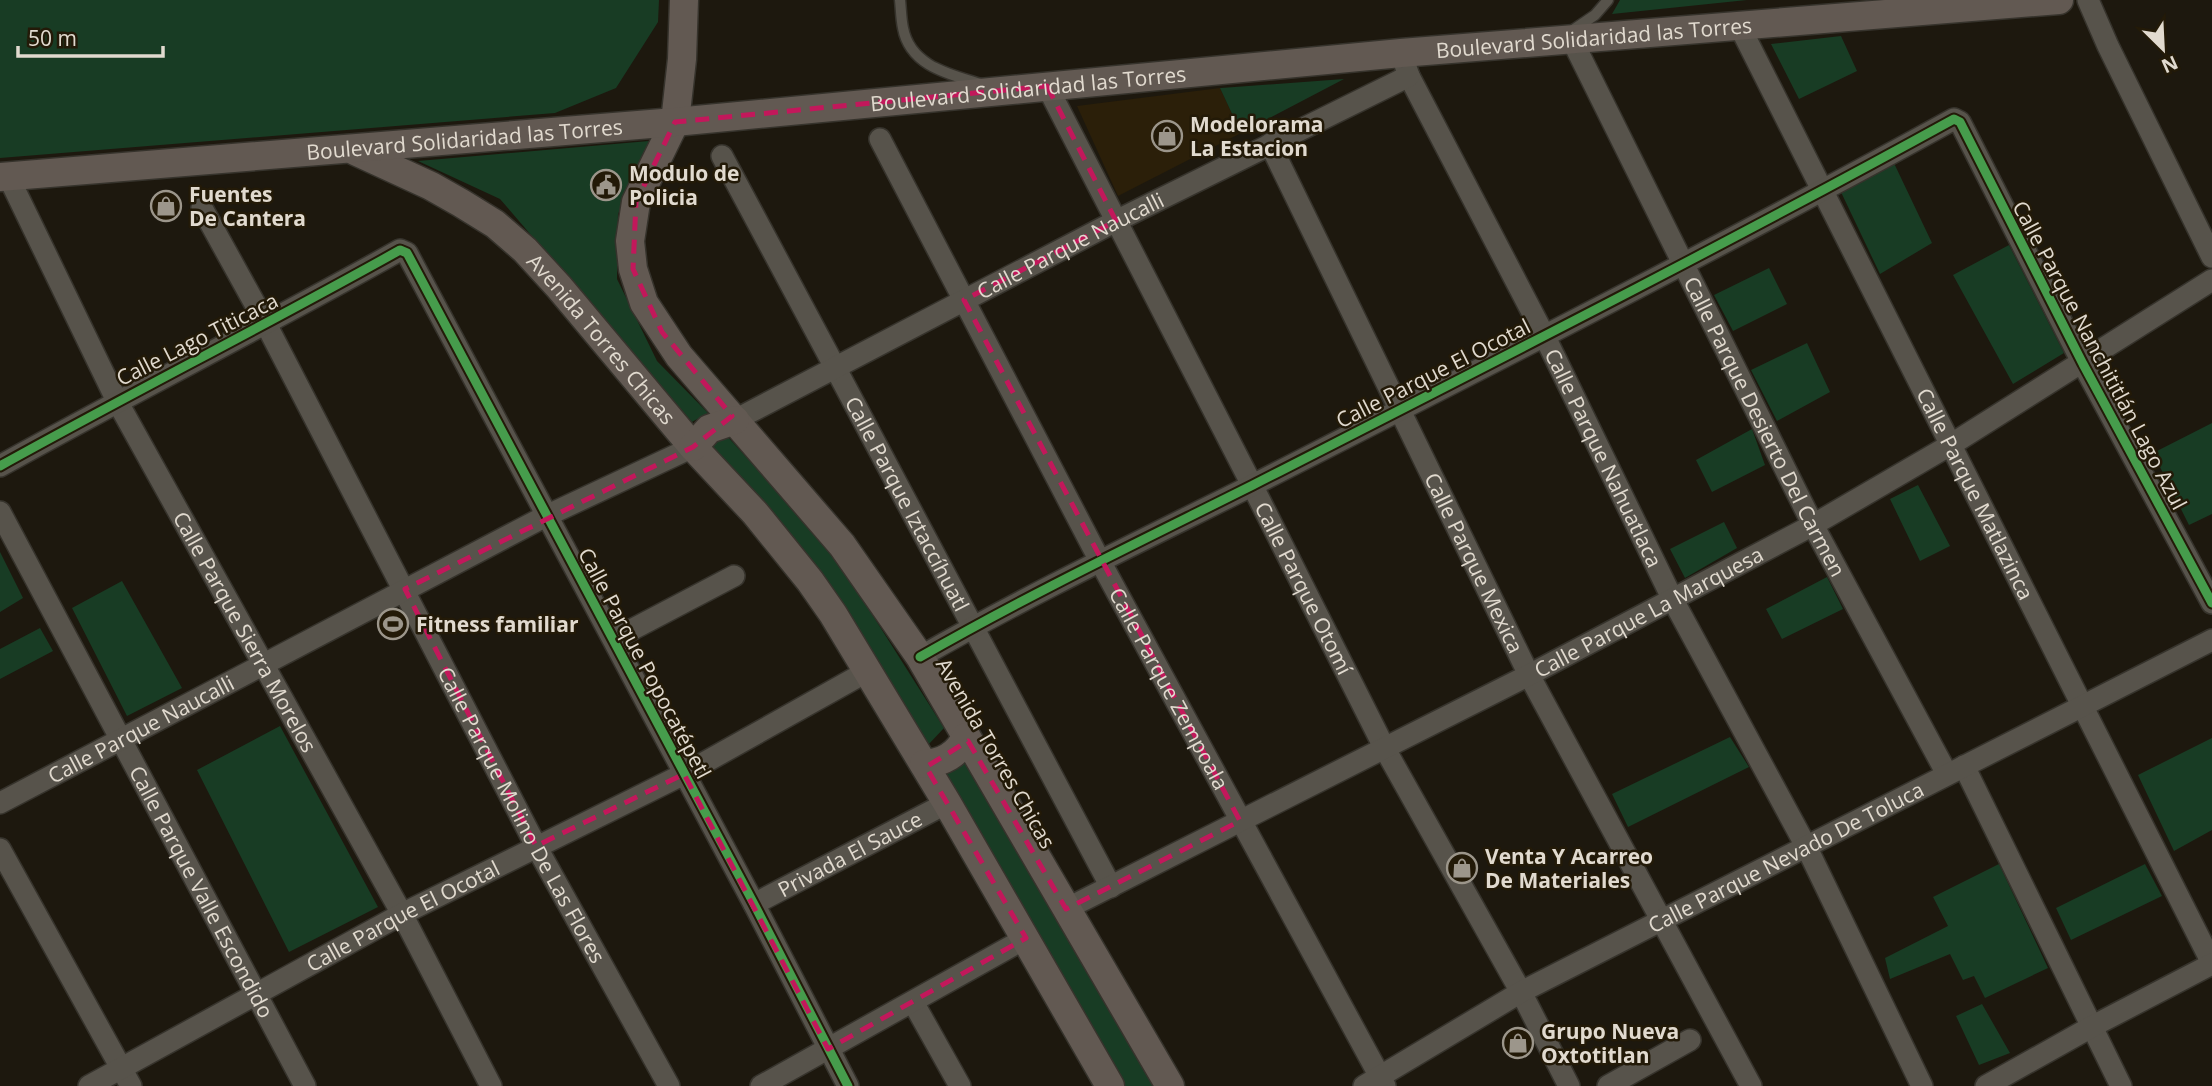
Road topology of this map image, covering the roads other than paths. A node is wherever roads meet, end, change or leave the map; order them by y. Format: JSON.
{"nodes":[{"id":1,"x":684,"y":0,"type":"edge"},
{"id":2,"x":900,"y":0,"type":"edge"},
{"id":3,"x":1608,"y":0,"type":"edge"},
{"id":4,"x":2059,"y":0,"type":"edge"},
{"id":5,"x":2088,"y":0,"type":"edge"},
{"id":6,"x":1740,"y":25,"type":"junction"},
{"id":7,"x":1560,"y":41,"type":"junction"},
{"id":8,"x":1405,"y":64,"type":"junction"},
{"id":9,"x":1047,"y":86,"type":"junction"},
{"id":10,"x":1003,"y":90,"type":"junction"},
{"id":11,"x":675,"y":122,"type":"junction"},
{"id":12,"x":1960,"y":122,"type":"joint"},
{"id":13,"x":880,"y":139,"type":"dead end"},
{"id":14,"x":1270,"y":144,"type":"junction"},
{"id":15,"x":352,"y":149,"type":"junction"},
{"id":16,"x":722,"y":156,"type":"dead end"},
{"id":17,"x":4,"y":177,"type":"edge"},
{"id":18,"x":1823,"y":191,"type":"junction"},
{"id":19,"x":202,"y":208,"type":"dead end"},
{"id":20,"x":1116,"y":221,"type":"junction"},
{"id":21,"x":410,"y":256,"type":"joint"},
{"id":22,"x":2212,"y":257,"type":"edge"},
{"id":23,"x":1682,"y":265,"type":"junction"},
{"id":24,"x":2212,"y":280,"type":"edge"},
{"id":25,"x":964,"y":300,"type":"junction"},
{"id":26,"x":266,"y":324,"type":"junction"},
{"id":27,"x":1544,"y":335,"type":"junction"},
{"id":28,"x":2082,"y":364,"type":"junction"},
{"id":29,"x":836,"y":367,"type":"junction"},
{"id":30,"x":117,"y":401,"type":"junction"},
{"id":31,"x":1400,"y":409,"type":"junction"},
{"id":32,"x":735,"y":420,"type":"junction"},
{"id":33,"x":1952,"y":444,"type":"junction"},
{"id":34,"x":693,"y":447,"type":"junction"},
{"id":35,"x":0,"y":466,"type":"edge"},
{"id":36,"x":1252,"y":485,"type":"junction"},
{"id":37,"x":0,"y":512,"type":"edge"},
{"id":38,"x":546,"y":516,"type":"junction"},
{"id":39,"x":1813,"y":525,"type":"junction"},
{"id":40,"x":1100,"y":561,"type":"junction"},
{"id":41,"x":734,"y":576,"type":"dead end"},
{"id":42,"x":405,"y":589,"type":"junction"},
{"id":43,"x":1673,"y":600,"type":"junction"},
{"id":44,"x":2212,"y":603,"type":"edge"},
{"id":45,"x":972,"y":628,"type":"junction"},
{"id":46,"x":614,"y":639,"type":"junction"},
{"id":47,"x":2212,"y":640,"type":"edge"},
{"id":48,"x":920,"y":657,"type":"junction"},
{"id":49,"x":264,"y":665,"type":"junction"},
{"id":50,"x":866,"y":672,"type":"junction"},
{"id":51,"x":1529,"y":675,"type":"junction"},
{"id":52,"x":2081,"y":706,"type":"junction"},
{"id":53,"x":966,"y":737,"type":"junction"},
{"id":54,"x":121,"y":740,"type":"junction"},
{"id":55,"x":1385,"y":749,"type":"junction"},
{"id":56,"x":924,"y":764,"type":"junction"},
{"id":57,"x":1956,"y":769,"type":"junction"},
{"id":58,"x":684,"y":774,"type":"junction"},
{"id":59,"x":0,"y":803,"type":"edge"},
{"id":60,"x":947,"y":803,"type":"junction"},
{"id":61,"x":1240,"y":821,"type":"junction"},
{"id":62,"x":536,"y":846,"type":"junction"},
{"id":63,"x":1807,"y":848,"type":"junction"},
{"id":64,"x":0,"y":849,"type":"edge"},
{"id":65,"x":1111,"y":887,"type":"junction"},
{"id":66,"x":754,"y":904,"type":"junction"},
{"id":67,"x":1066,"y":909,"type":"junction"},
{"id":68,"x":402,"y":914,"type":"junction"},
{"id":69,"x":1660,"y":920,"type":"junction"},
{"id":70,"x":1026,"y":938,"type":"junction"},
{"id":71,"x":2212,"y":963,"type":"edge"},
{"id":72,"x":1521,"y":992,"type":"junction"},
{"id":73,"x":256,"y":993,"type":"junction"},
{"id":74,"x":913,"y":1002,"type":"junction"},
{"id":75,"x":2093,"y":1026,"type":"junction"},
{"id":76,"x":1690,"y":1040,"type":"dead end"},
{"id":77,"x":828,"y":1049,"type":"junction"},
{"id":78,"x":127,"y":1077,"type":"edge"},
{"id":79,"x":1377,"y":1083,"type":"edge"},
{"id":80,"x":89,"y":1086,"type":"edge"},
{"id":81,"x":305,"y":1086,"type":"edge"},
{"id":82,"x":491,"y":1086,"type":"edge"},
{"id":83,"x":669,"y":1086,"type":"edge"},
{"id":84,"x":761,"y":1086,"type":"edge"},
{"id":85,"x":848,"y":1086,"type":"edge"},
{"id":86,"x":960,"y":1086,"type":"edge"},
{"id":87,"x":1110,"y":1086,"type":"edge"},
{"id":88,"x":1170,"y":1086,"type":"edge"},
{"id":89,"x":1569,"y":1086,"type":"edge"},
{"id":90,"x":1608,"y":1086,"type":"edge"},
{"id":91,"x":1751,"y":1086,"type":"edge"},
{"id":92,"x":1922,"y":1086,"type":"edge"},
{"id":93,"x":1986,"y":1086,"type":"edge"},
{"id":94,"x":2121,"y":1086,"type":"edge"}],
"edges":[{"from":1,"to":11,"type":"main road","name":"Avenida Torres Chicas"},
{"from":2,"to":10,"type":"lane"},
{"from":3,"to":7,"type":"lane"},
{"from":4,"to":6,"type":"main road","name":"Boulevard Solidaridad las Torres"},
{"from":5,"to":22,"type":"street"},
{"from":6,"to":7,"type":"main road","name":"Boulevard Solidaridad las Torres"},
{"from":6,"to":18,"type":"street","name":"Calle Parque Matlazinca"},
{"from":7,"to":8,"type":"main road","name":"Boulevard Solidaridad las Torres"},
{"from":7,"to":23,"type":"street","name":"Calle Parque Desierto Del Carmen"},
{"from":8,"to":9,"type":"main road","name":"Boulevard Solidaridad las Torres"},
{"from":8,"to":14,"type":"street","name":"Calle Parque Naucalli"},
{"from":8,"to":27,"type":"street","name":"Calle Parque Nahuatlaca"},
{"from":9,"to":10,"type":"main road","name":"Boulevard Solidaridad las Torres"},
{"from":9,"to":20,"type":"street","name":"Calle Parque Otomí"},
{"from":10,"to":11,"type":"main road","name":"Boulevard Solidaridad las Torres"},
{"from":11,"to":15,"type":"main road","name":"Boulevard Solidaridad las Torres"},
{"from":11,"to":32,"type":"main road","name":"Avenida Torres Chicas"},
{"from":12,"to":18,"type":"street","name":"Calle Parque El Ocotal"},
{"from":12,"to":28,"type":"street","name":"Calle Parque Nanchititlán Lago Azul"},
{"from":13,"to":25,"type":"street","name":"Calle Parque Zempoala"},
{"from":14,"to":20,"type":"street","name":"Calle Parque Naucalli"},
{"from":14,"to":31,"type":"street","name":"Calle Parque Mexica"},
{"from":15,"to":17,"type":"main road","name":"Boulevard Solidaridad las Torres"},
{"from":15,"to":34,"type":"main road","name":"Avenida Torres Chicas"},
{"from":16,"to":29,"type":"street","name":"Calle Parque Iztaccíhuatl"},
{"from":17,"to":30,"type":"street","name":"Calle Parque Sierra Morelos"},
{"from":18,"to":23,"type":"street","name":"Calle Parque El Ocotal"},
{"from":18,"to":33,"type":"street","name":"Calle Parque Matlazinca"},
{"from":19,"to":26,"type":"street","name":"Calle Parque Molino De Las Flores"},
{"from":20,"to":25,"type":"street","name":"Calle Parque Naucalli"},
{"from":20,"to":36,"type":"street","name":"Calle Parque Otomí"},
{"from":21,"to":26,"type":"street","name":"Calle Lago Titicaca"},
{"from":21,"to":38,"type":"street","name":"Calle Parque Popocatépetl"},
{"from":23,"to":27,"type":"street","name":"Calle Parque El Ocotal"},
{"from":23,"to":39,"type":"street","name":"Calle Parque Desierto Del Carmen"},
{"from":24,"to":28,"type":"street","name":"Calle Parque La Marquesa"},
{"from":25,"to":29,"type":"street","name":"Calle Parque Naucalli"},
{"from":25,"to":40,"type":"street","name":"Calle Parque Zempoala"},
{"from":26,"to":30,"type":"street","name":"Calle Lago Titicaca"},
{"from":26,"to":42,"type":"street","name":"Calle Parque Molino De Las Flores"},
{"from":27,"to":31,"type":"street","name":"Calle Parque El Ocotal"},
{"from":27,"to":43,"type":"street","name":"Calle Parque Nahuatlaca"},
{"from":28,"to":33,"type":"street","name":"Calle Parque La Marquesa"},
{"from":28,"to":44,"type":"street","name":"Calle Parque Nanchititlán Lago Azul"},
{"from":29,"to":32,"type":"street","name":"Calle Parque Naucalli"},
{"from":29,"to":45,"type":"street","name":"Calle Parque Iztaccíhuatl"},
{"from":30,"to":35,"type":"street","name":"Calle Lago Titicaca"},
{"from":30,"to":49,"type":"street","name":"Calle Parque Sierra Morelos"},
{"from":31,"to":36,"type":"street","name":"Calle Parque El Ocotal"},
{"from":31,"to":51,"type":"street","name":"Calle Parque Mexica"},
{"from":32,"to":34,"type":"main road"},
{"from":32,"to":48,"type":"main road","name":"Avenida Torres Chicas"},
{"from":33,"to":39,"type":"street","name":"Calle Parque La Marquesa"},
{"from":33,"to":52,"type":"street","name":"Calle Parque Matlazinca"},
{"from":34,"to":38,"type":"street","name":"Calle Parque Naucalli"},
{"from":34,"to":50,"type":"main road","name":"Avenida Torres Chicas"},
{"from":36,"to":40,"type":"street","name":"Calle Parque El Ocotal"},
{"from":36,"to":55,"type":"street","name":"Calle Parque Otomí"},
{"from":37,"to":54,"type":"street","name":"Calle Parque Valle Escondido"},
{"from":38,"to":42,"type":"street","name":"Calle Parque Naucalli"},
{"from":38,"to":46,"type":"street","name":"Calle Parque Popocatépetl"},
{"from":39,"to":43,"type":"street","name":"Calle Parque La Marquesa"},
{"from":39,"to":57,"type":"street","name":"Calle Parque Desierto Del Carmen"},
{"from":40,"to":45,"type":"street","name":"Calle Parque El Ocotal"},
{"from":40,"to":61,"type":"street","name":"Calle Parque Zempoala"},
{"from":41,"to":46,"type":"street"},
{"from":42,"to":49,"type":"street","name":"Calle Parque Naucalli"},
{"from":42,"to":62,"type":"street","name":"Calle Parque Molino De Las Flores"},
{"from":43,"to":51,"type":"street","name":"Calle Parque La Marquesa"},
{"from":43,"to":63,"type":"street","name":"Calle Parque Nahuatlaca"},
{"from":45,"to":48,"type":"street","name":"Calle Parque El Ocotal"},
{"from":45,"to":65,"type":"street","name":"Calle Parque Iztaccíhuatl"},
{"from":46,"to":58,"type":"street","name":"Calle Parque Popocatépetl"},
{"from":47,"to":52,"type":"street","name":"Calle Parque Nevado De Toluca"},
{"from":48,"to":53,"type":"main road","name":"Avenida Torres Chicas"},
{"from":49,"to":54,"type":"street","name":"Calle Parque Naucalli"},
{"from":49,"to":68,"type":"street","name":"Calle Parque Sierra Morelos"},
{"from":50,"to":56,"type":"main road","name":"Avenida Torres Chicas"},
{"from":50,"to":58,"type":"street","name":"Calle Parque El Ocotal"},
{"from":51,"to":55,"type":"street","name":"Calle Parque La Marquesa"},
{"from":51,"to":69,"type":"street","name":"Calle Parque Mexica"},
{"from":52,"to":57,"type":"street","name":"Calle Parque Nevado De Toluca"},
{"from":52,"to":71,"type":"street","name":"Calle Parque Matlazinca"},
{"from":53,"to":56,"type":"main road"},
{"from":53,"to":67,"type":"main road","name":"Avenida Torres Chicas"},
{"from":54,"to":59,"type":"street","name":"Calle Parque Naucalli"},
{"from":54,"to":73,"type":"street","name":"Calle Parque Valle Escondido"},
{"from":55,"to":61,"type":"street","name":"Calle Parque La Marquesa"},
{"from":55,"to":72,"type":"street","name":"Calle Parque Otomí"},
{"from":56,"to":60,"type":"main road","name":"Avenida Torres Chicas"},
{"from":57,"to":63,"type":"street","name":"Calle Parque Nevado De Toluca"},
{"from":57,"to":75,"type":"street","name":"Calle Parque Desierto Del Carmen"},
{"from":58,"to":62,"type":"street","name":"Calle Parque El Ocotal"},
{"from":58,"to":66,"type":"street","name":"Calle Parque Popocatépetl"},
{"from":60,"to":66,"type":"street","name":"Privada El Sauce"},
{"from":60,"to":70,"type":"main road","name":"Avenida Torres Chicas"},
{"from":61,"to":65,"type":"street","name":"Calle Parque La Marquesa"},
{"from":61,"to":79,"type":"street","name":"Calle Parque Zempoala"},
{"from":62,"to":68,"type":"street","name":"Calle Parque El Ocotal"},
{"from":62,"to":83,"type":"street","name":"Calle Parque Molino De Las Flores"},
{"from":63,"to":69,"type":"street","name":"Calle Parque Nevado De Toluca"},
{"from":63,"to":92,"type":"street","name":"Calle Parque Nahuatlaca"},
{"from":64,"to":78,"type":"street"},
{"from":65,"to":67,"type":"street","name":"Calle Parque La Marquesa"},
{"from":66,"to":77,"type":"street","name":"Calle Parque Popocatépetl"},
{"from":67,"to":88,"type":"main road","name":"Avenida Torres Chicas"},
{"from":68,"to":73,"type":"street","name":"Calle Parque El Ocotal"},
{"from":68,"to":82,"type":"street","name":"Calle Parque Sierra Morelos"},
{"from":69,"to":72,"type":"street","name":"Calle Parque Nevado De Toluca"},
{"from":69,"to":91,"type":"street","name":"Calle Parque Mexica"},
{"from":70,"to":74,"type":"street"},
{"from":70,"to":87,"type":"main road","name":"Avenida Torres Chicas"},
{"from":71,"to":75,"type":"street"},
{"from":72,"to":79,"type":"street","name":"Calle Parque Nevado De Toluca"},
{"from":72,"to":89,"type":"street","name":"Calle Parque Otomí"},
{"from":73,"to":78,"type":"street","name":"Calle Parque El Ocotal"},
{"from":73,"to":81,"type":"street","name":"Calle Parque Valle Escondido"},
{"from":74,"to":77,"type":"street"},
{"from":74,"to":86,"type":"street"},
{"from":75,"to":93,"type":"street"},
{"from":75,"to":94,"type":"street","name":"Calle Parque Desierto Del Carmen"},
{"from":76,"to":90,"type":"street"},
{"from":77,"to":84,"type":"street"},
{"from":77,"to":85,"type":"street","name":"Calle Parque Popocatépetl"},
{"from":78,"to":80,"type":"street","name":"Calle Parque El Ocotal"}]}
